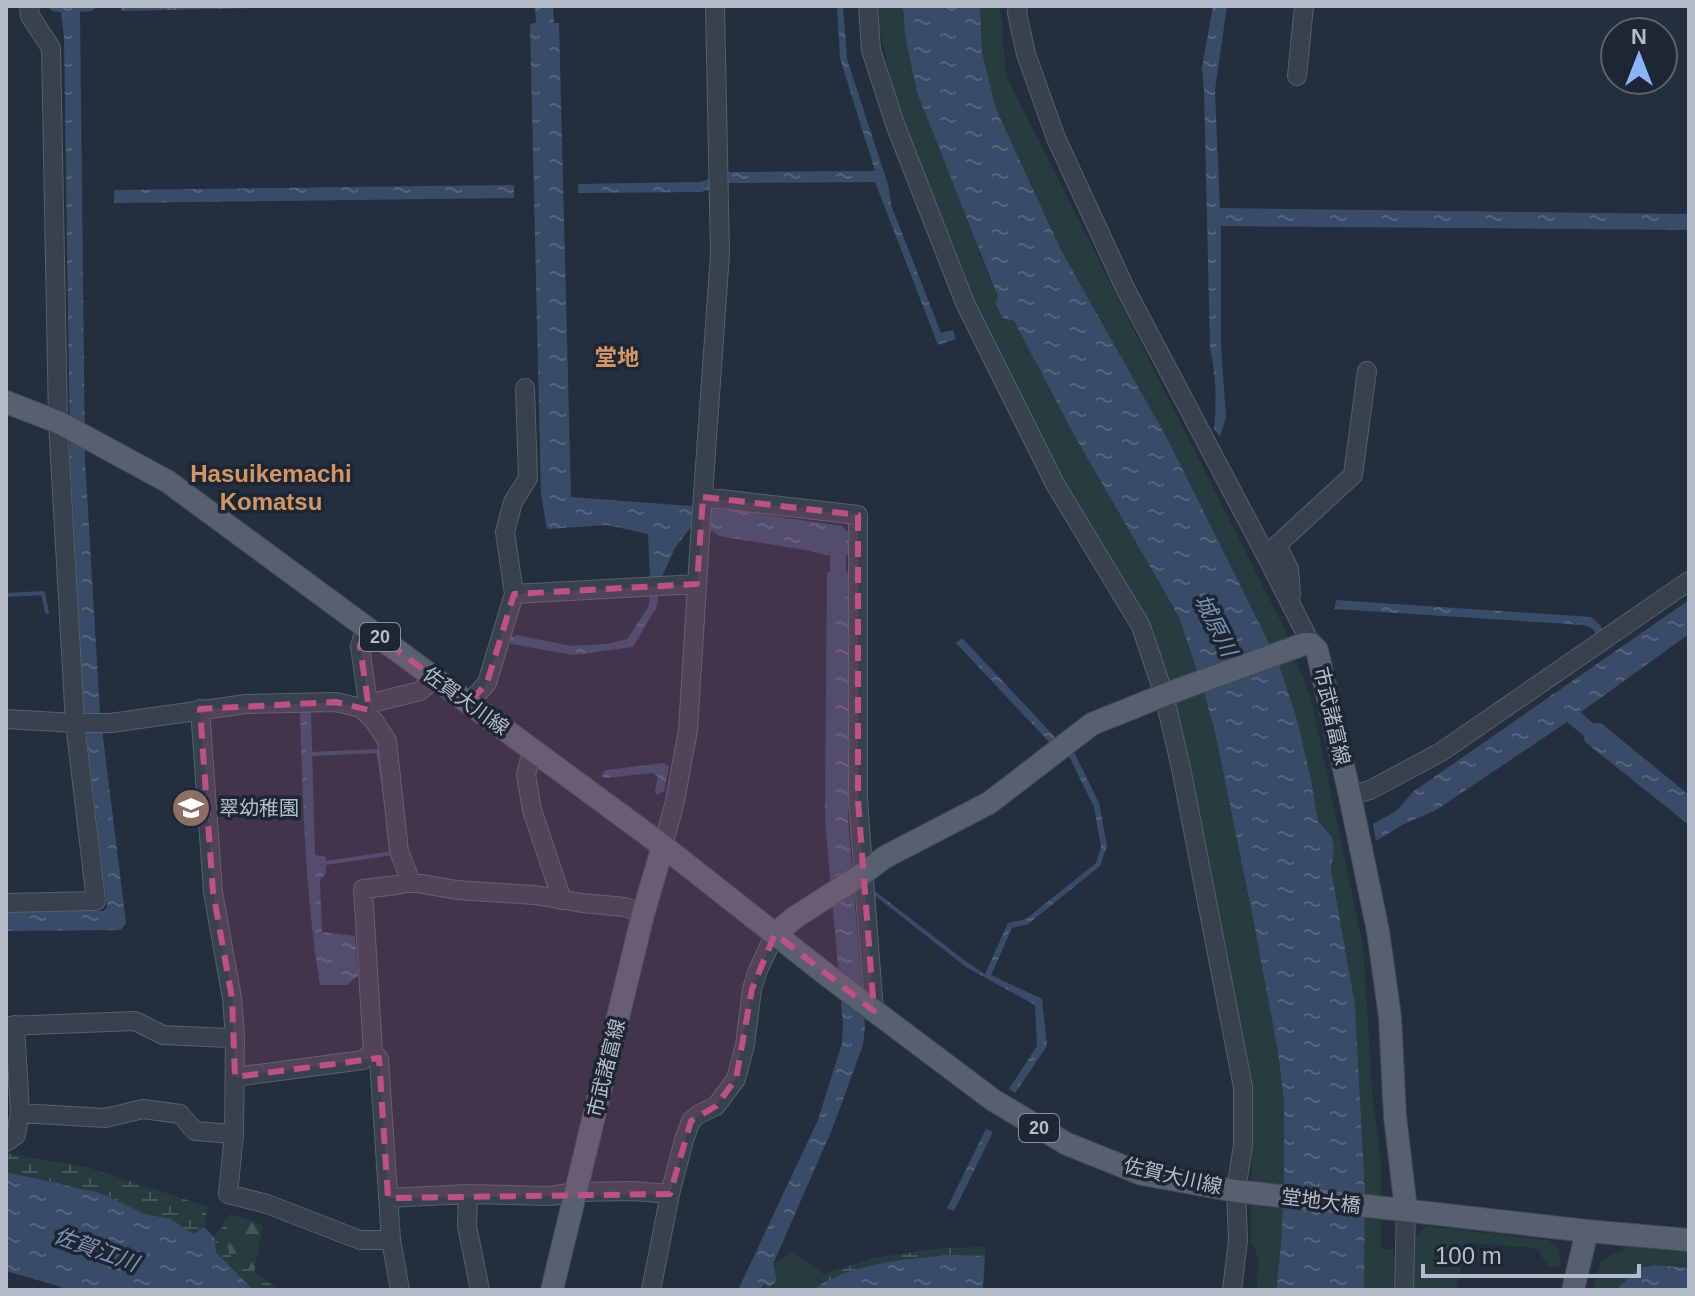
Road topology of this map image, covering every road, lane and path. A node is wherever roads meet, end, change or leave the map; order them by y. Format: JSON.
{"nodes":[{"id":1,"x":29,"y":6,"type":"edge"},
{"id":2,"x":715,"y":6,"type":"edge"},
{"id":3,"x":868,"y":6,"type":"edge"},
{"id":4,"x":1018,"y":6,"type":"edge"},
{"id":5,"x":1304,"y":6,"type":"edge"},
{"id":6,"x":1297,"y":76,"type":"dead end"},
{"id":7,"x":1367,"y":371,"type":"dead end"},
{"id":8,"x":525,"y":388,"type":"dead end"},
{"id":9,"x":6,"y":402,"type":"edge"},
{"id":10,"x":58,"y":422,"type":"junction"},
{"id":11,"x":703,"y":501,"type":"junction"},
{"id":12,"x":1689,"y":581,"type":"edge"},
{"id":13,"x":697,"y":584,"type":"junction"},
{"id":14,"x":514,"y":594,"type":"junction"},
{"id":15,"x":1292,"y":606,"type":"junction"},
{"id":16,"x":366,"y":627,"type":"junction"},
{"id":17,"x":1307,"y":644,"type":"junction"},
{"id":18,"x":435,"y":678,"type":"junction"},
{"id":19,"x":1164,"y":695,"type":"junction"},
{"id":20,"x":469,"y":703,"type":"junction"},
{"id":21,"x":365,"y":706,"type":"junction"},
{"id":22,"x":200,"y":709,"type":"junction"},
{"id":23,"x":6,"y":719,"type":"edge"},
{"id":24,"x":75,"y":723,"type":"junction"},
{"id":25,"x":532,"y":750,"type":"junction"},
{"id":26,"x":1350,"y":796,"type":"junction"},
{"id":27,"x":663,"y":846,"type":"junction"},
{"id":28,"x":862,"y":874,"type":"junction"},
{"id":29,"x":411,"y":882,"type":"junction"},
{"id":30,"x":562,"y":900,"type":"junction"},
{"id":31,"x":6,"y":903,"type":"edge"},
{"id":32,"x":643,"y":914,"type":"junction"},
{"id":33,"x":775,"y":934,"type":"junction"},
{"id":34,"x":872,"y":1009,"type":"junction"},
{"id":35,"x":10,"y":1025,"type":"edge"},
{"id":36,"x":228,"y":1038,"type":"dead end"},
{"id":37,"x":373,"y":1052,"type":"junction"},
{"id":38,"x":235,"y":1077,"type":"junction"},
{"id":39,"x":20,"y":1113,"type":"junction"},
{"id":40,"x":234,"y":1134,"type":"junction"},
{"id":41,"x":6,"y":1142,"type":"edge"},
{"id":42,"x":1236,"y":1191,"type":"junction"},
{"id":43,"x":576,"y":1192,"type":"junction"},
{"id":44,"x":468,"y":1194,"type":"junction"},
{"id":45,"x":670,"y":1194,"type":"junction"},
{"id":46,"x":388,"y":1198,"type":"junction"},
{"id":47,"x":1406,"y":1210,"type":"junction"},
{"id":48,"x":1587,"y":1231,"type":"junction"},
{"id":49,"x":391,"y":1240,"type":"junction"},
{"id":50,"x":1689,"y":1240,"type":"edge"},
{"id":51,"x":400,"y":1290,"type":"edge"},
{"id":52,"x":480,"y":1290,"type":"edge"},
{"id":53,"x":552,"y":1290,"type":"edge"},
{"id":54,"x":651,"y":1290,"type":"edge"},
{"id":55,"x":1232,"y":1290,"type":"edge"},
{"id":56,"x":1404,"y":1290,"type":"edge"},
{"id":57,"x":1573,"y":1290,"type":"edge"}],
"edges":[{"from":1,"to":10,"type":"street"},
{"from":2,"to":11,"type":"street"},
{"from":3,"to":19,"type":"street"},
{"from":4,"to":15,"type":"street"},
{"from":5,"to":6,"type":"street"},
{"from":7,"to":15,"type":"street"},
{"from":8,"to":14,"type":"street"},
{"from":9,"to":10,"type":"main road","number":"20"},
{"from":10,"to":16,"type":"main road","name":"佐賀大川線","number":"20"},
{"from":10,"to":24,"type":"street"},
{"from":11,"to":13,"type":"street"},
{"from":11,"to":28,"type":"street"},
{"from":12,"to":26,"type":"street"},
{"from":13,"to":14,"type":"street"},
{"from":13,"to":27,"type":"street"},
{"from":14,"to":20,"type":"street"},
{"from":15,"to":17,"type":"street"},
{"from":16,"to":18,"type":"main road","name":"佐賀大川線","number":"20"},
{"from":16,"to":21,"type":"street"},
{"from":17,"to":19,"type":"main road","name":"市武諸富線"},
{"from":17,"to":26,"type":"main road","name":"市武諸富線"},
{"from":18,"to":20,"type":"main road","name":"佐賀大川線","number":"20"},
{"from":18,"to":21,"type":"street"},
{"from":19,"to":28,"type":"main road","name":"市武諸富線"},
{"from":19,"to":42,"type":"street"},
{"from":20,"to":25,"type":"main road","name":"佐賀大川線","number":"20"},
{"from":21,"to":22,"type":"street"},
{"from":21,"to":29,"type":"street"},
{"from":22,"to":24,"type":"street"},
{"from":22,"to":38,"type":"street"},
{"from":23,"to":24,"type":"street"},
{"from":24,"to":31,"type":"street"},
{"from":25,"to":27,"type":"main road","name":"佐賀大川線","number":"20"},
{"from":25,"to":30,"type":"street"},
{"from":26,"to":47,"type":"main road","name":"市武諸富線"},
{"from":27,"to":32,"type":"main road","name":"市武諸富線"},
{"from":27,"to":33,"type":"main road","name":"佐賀大川線","number":"20"},
{"from":28,"to":33,"type":"main road","name":"市武諸富線"},
{"from":28,"to":34,"type":"street"},
{"from":29,"to":30,"type":"street"},
{"from":29,"to":37,"type":"street"},
{"from":30,"to":32,"type":"street"},
{"from":32,"to":43,"type":"main road","name":"市武諸富線"},
{"from":33,"to":34,"type":"main road","name":"佐賀大川線","number":"20"},
{"from":33,"to":45,"type":"street"},
{"from":34,"to":42,"type":"main road","name":"佐賀大川線","number":"20"},
{"from":35,"to":36,"type":"street"},
{"from":35,"to":39,"type":"street"},
{"from":37,"to":38,"type":"street"},
{"from":37,"to":46,"type":"street"},
{"from":38,"to":40,"type":"street"},
{"from":39,"to":40,"type":"street"},
{"from":39,"to":41,"type":"street"},
{"from":40,"to":49,"type":"street"},
{"from":42,"to":47,"type":"main road","name":"堂地大橋","number":"20"},
{"from":42,"to":55,"type":"street"},
{"from":43,"to":44,"type":"street"},
{"from":43,"to":45,"type":"street"},
{"from":43,"to":53,"type":"main road","name":"市武諸富線"},
{"from":44,"to":46,"type":"street"},
{"from":44,"to":52,"type":"street"},
{"from":45,"to":54,"type":"street"},
{"from":46,"to":49,"type":"street"},
{"from":47,"to":48,"type":"main road","number":"20"},
{"from":47,"to":56,"type":"street"},
{"from":48,"to":50,"type":"main road"},
{"from":48,"to":57,"type":"main road"},
{"from":49,"to":51,"type":"street"}]}
